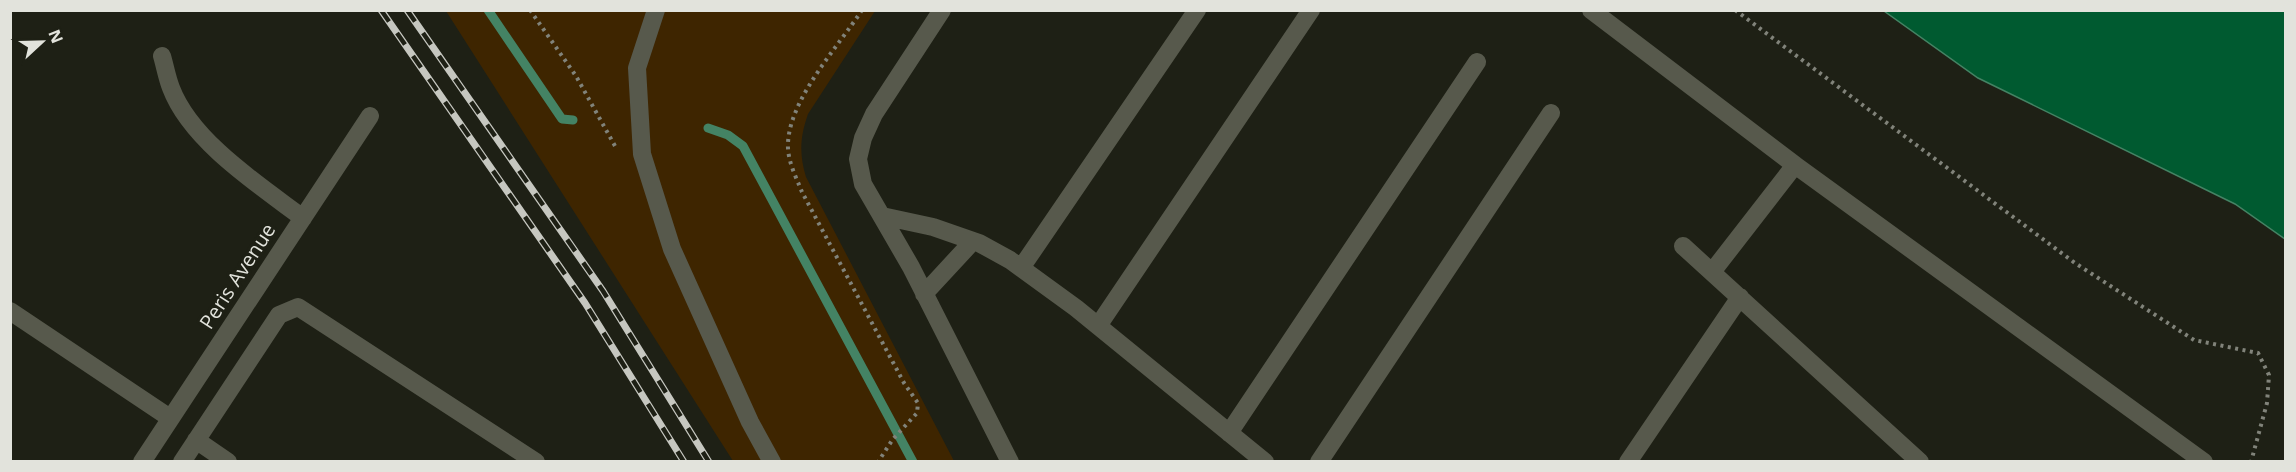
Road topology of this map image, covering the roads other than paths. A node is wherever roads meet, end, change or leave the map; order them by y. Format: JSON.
{"nodes":[{"id":1,"x":656,"y":10,"type":"edge"},
{"id":2,"x":942,"y":10,"type":"edge"},
{"id":3,"x":1197,"y":10,"type":"edge"},
{"id":4,"x":1311,"y":10,"type":"edge"},
{"id":5,"x":1591,"y":10,"type":"edge"},
{"id":6,"x":162,"y":56,"type":"dead end"},
{"id":7,"x":1477,"y":62,"type":"dead end"},
{"id":8,"x":1551,"y":113,"type":"dead end"},
{"id":9,"x":370,"y":116,"type":"dead end"},
{"id":10,"x":1795,"y":165,"type":"junction"},
{"id":11,"x":882,"y":216,"type":"junction"},
{"id":12,"x":303,"y":218,"type":"junction"},
{"id":13,"x":973,"y":241,"type":"junction"},
{"id":14,"x":1683,"y":246,"type":"dead end"},
{"id":15,"x":1022,"y":268,"type":"junction"},
{"id":16,"x":1712,"y":272,"type":"junction"},
{"id":17,"x":924,"y":294,"type":"junction"},
{"id":18,"x":1740,"y":297,"type":"junction"},
{"id":19,"x":10,"y":311,"type":"edge"},
{"id":20,"x":1098,"y":326,"type":"junction"},
{"id":21,"x":170,"y":418,"type":"junction"},
{"id":22,"x":1229,"y":433,"type":"junction"},
{"id":23,"x":196,"y":440,"type":"junction"},
{"id":24,"x":142,"y":462,"type":"edge"},
{"id":25,"x":182,"y":462,"type":"edge"},
{"id":26,"x":228,"y":462,"type":"edge"},
{"id":27,"x":536,"y":462,"type":"edge"},
{"id":28,"x":772,"y":462,"type":"edge"},
{"id":29,"x":1010,"y":462,"type":"edge"},
{"id":30,"x":1264,"y":462,"type":"edge"},
{"id":31,"x":1319,"y":462,"type":"edge"},
{"id":32,"x":1628,"y":462,"type":"edge"},
{"id":33,"x":1920,"y":462,"type":"edge"},
{"id":34,"x":2204,"y":462,"type":"edge"}],
"edges":[{"from":1,"to":28,"type":"street"},
{"from":2,"to":11,"type":"street"},
{"from":3,"to":15,"type":"street"},
{"from":4,"to":20,"type":"street"},
{"from":5,"to":10,"type":"street"},
{"from":6,"to":12,"type":"street"},
{"from":7,"to":22,"type":"street"},
{"from":8,"to":31,"type":"street"},
{"from":9,"to":12,"type":"street","name":"Peris Avenue"},
{"from":10,"to":16,"type":"street"},
{"from":10,"to":34,"type":"street"},
{"from":11,"to":13,"type":"street"},
{"from":11,"to":17,"type":"street"},
{"from":12,"to":21,"type":"street","name":"Peris Avenue"},
{"from":13,"to":15,"type":"street"},
{"from":13,"to":17,"type":"street"},
{"from":14,"to":16,"type":"street"},
{"from":15,"to":20,"type":"street"},
{"from":16,"to":18,"type":"street"},
{"from":17,"to":29,"type":"street"},
{"from":18,"to":32,"type":"street"},
{"from":18,"to":33,"type":"street"},
{"from":19,"to":21,"type":"street"},
{"from":20,"to":22,"type":"street"},
{"from":21,"to":24,"type":"street","name":"Peris Avenue"},
{"from":22,"to":30,"type":"street"},
{"from":23,"to":25,"type":"street"},
{"from":23,"to":26,"type":"street"},
{"from":23,"to":27,"type":"street"}]}
